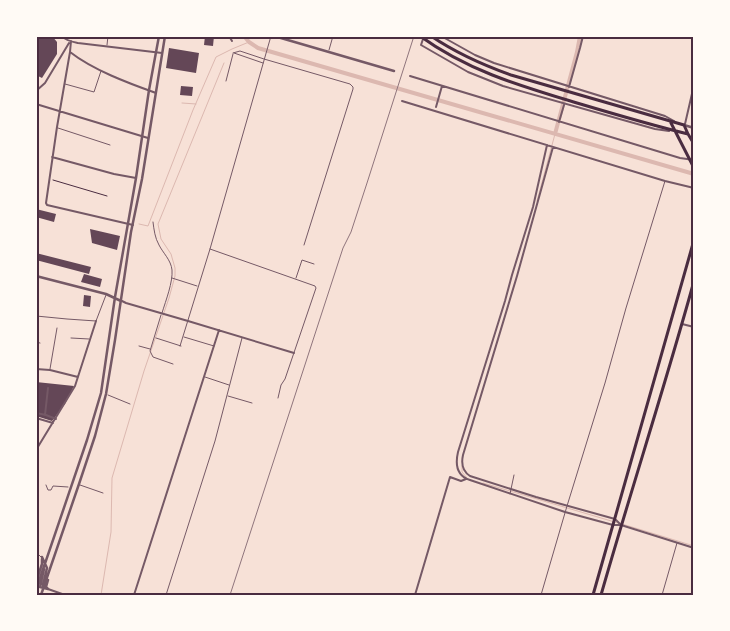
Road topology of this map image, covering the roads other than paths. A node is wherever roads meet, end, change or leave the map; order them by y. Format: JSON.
{"nodes":[{"id":1,"x":71,"y":36,"type":"edge"},
{"id":2,"x":108,"y":36,"type":"edge"},
{"id":3,"x":159,"y":36,"type":"edge"},
{"id":4,"x":165,"y":36,"type":"edge"},
{"id":5,"x":229,"y":36,"type":"edge"},
{"id":6,"x":333,"y":36,"type":"edge"},
{"id":7,"x":420,"y":36,"type":"edge"},
{"id":8,"x":424,"y":36,"type":"edge"},
{"id":9,"x":431,"y":36,"type":"edge"},
{"id":10,"x":441,"y":36,"type":"edge"},
{"id":11,"x":583,"y":36,"type":"edge"},
{"id":12,"x":63,"y":37,"type":"edge"},
{"id":13,"x":272,"y":37,"type":"edge"},
{"id":14,"x":71,"y":41,"type":"junction"},
{"id":15,"x":232,"y":41,"type":"dead end"},
{"id":16,"x":106,"y":46,"type":"junction"},
{"id":17,"x":70,"y":52,"type":"junction"},
{"id":18,"x":156,"y":52,"type":"junction"},
{"id":19,"x":162,"y":53,"type":"junction"},
{"id":20,"x":233,"y":53,"type":"junction"},
{"id":21,"x":328,"y":53,"type":"junction"},
{"id":22,"x":264,"y":59,"type":"junction"},
{"id":23,"x":263,"y":63,"type":"junction"},
{"id":24,"x":153,"y":68,"type":"junction"},
{"id":25,"x":160,"y":69,"type":"junction"},
{"id":26,"x":101,"y":70,"type":"junction"},
{"id":27,"x":394,"y":71,"type":"dead end"},
{"id":28,"x":410,"y":76,"type":"dead end"},
{"id":29,"x":226,"y":81,"type":"dead end"},
{"id":30,"x":64,"y":84,"type":"junction"},
{"id":31,"x":694,"y":85,"type":"edge"},
{"id":32,"x":442,"y":86,"type":"junction"},
{"id":33,"x":569,"y":87,"type":"junction"},
{"id":34,"x":149,"y":90,"type":"junction"},
{"id":35,"x":36,"y":91,"type":"edge"},
{"id":36,"x":156,"y":93,"type":"junction"},
{"id":37,"x":402,"y":100,"type":"dead end"},
{"id":38,"x":36,"y":104,"type":"edge"},
{"id":39,"x":564,"y":104,"type":"junction"},
{"id":40,"x":436,"y":107,"type":"dead end"},
{"id":41,"x":59,"y":112,"type":"junction"},
{"id":42,"x":559,"y":122,"type":"junction"},
{"id":43,"x":671,"y":122,"type":"junction"},
{"id":44,"x":684,"y":125,"type":"junction"},
{"id":45,"x":57,"y":127,"type":"junction"},
{"id":46,"x":694,"y":128,"type":"edge"},
{"id":47,"x":674,"y":131,"type":"junction"},
{"id":48,"x":688,"y":134,"type":"junction"},
{"id":49,"x":142,"y":136,"type":"junction"},
{"id":50,"x":694,"y":136,"type":"edge"},
{"id":51,"x":148,"y":138,"type":"junction"},
{"id":52,"x":694,"y":144,"type":"edge"},
{"id":53,"x":110,"y":145,"type":"dead end"},
{"id":54,"x":547,"y":145,"type":"junction"},
{"id":55,"x":553,"y":146,"type":"junction"},
{"id":56,"x":52,"y":158,"type":"junction"},
{"id":57,"x":692,"y":159,"type":"edge"},
{"id":58,"x":693,"y":167,"type":"edge"},
{"id":59,"x":136,"y":178,"type":"junction"},
{"id":60,"x":665,"y":181,"type":"junction"},
{"id":61,"x":694,"y":188,"type":"edge"},
{"id":62,"x":154,"y":222,"type":"dead end"},
{"id":63,"x":128,"y":224,"type":"junction"},
{"id":64,"x":133,"y":225,"type":"junction"},
{"id":65,"x":694,"y":240,"type":"edge"},
{"id":66,"x":304,"y":245,"type":"dead end"},
{"id":67,"x":210,"y":250,"type":"junction"},
{"id":68,"x":314,"y":264,"type":"dead end"},
{"id":69,"x":36,"y":276,"type":"edge"},
{"id":70,"x":172,"y":278,"type":"junction"},
{"id":71,"x":296,"y":278,"type":"junction"},
{"id":72,"x":694,"y":281,"type":"edge"},
{"id":73,"x":198,"y":286,"type":"junction"},
{"id":74,"x":106,"y":294,"type":"junction"},
{"id":75,"x":116,"y":298,"type":"junction"},
{"id":76,"x":121,"y":301,"type":"junction"},
{"id":77,"x":162,"y":314,"type":"junction"},
{"id":78,"x":36,"y":316,"type":"edge"},
{"id":79,"x":96,"y":321,"type":"junction"},
{"id":80,"x":188,"y":321,"type":"junction"},
{"id":81,"x":682,"y":324,"type":"junction"},
{"id":82,"x":694,"y":327,"type":"edge"},
{"id":83,"x":57,"y":328,"type":"dead end"},
{"id":84,"x":218,"y":330,"type":"junction"},
{"id":85,"x":184,"y":336,"type":"junction"},
{"id":86,"x":154,"y":337,"type":"junction"},
{"id":87,"x":72,"y":338,"type":"dead end"},
{"id":88,"x":242,"y":338,"type":"junction"},
{"id":89,"x":90,"y":339,"type":"junction"},
{"id":90,"x":36,"y":342,"type":"edge"},
{"id":91,"x":40,"y":343,"type":"dead end"},
{"id":92,"x":139,"y":346,"type":"dead end"},
{"id":93,"x":214,"y":346,"type":"junction"},
{"id":94,"x":150,"y":350,"type":"junction"},
{"id":95,"x":294,"y":353,"type":"junction"},
{"id":96,"x":173,"y":364,"type":"dead end"},
{"id":97,"x":36,"y":369,"type":"edge"},
{"id":98,"x":50,"y":370,"type":"junction"},
{"id":99,"x":79,"y":377,"type":"junction"},
{"id":100,"x":204,"y":377,"type":"junction"},
{"id":101,"x":230,"y":386,"type":"junction"},
{"id":102,"x":48,"y":388,"type":"dead end"},
{"id":103,"x":100,"y":395,"type":"junction"},
{"id":104,"x":105,"y":395,"type":"junction"},
{"id":105,"x":228,"y":396,"type":"junction"},
{"id":106,"x":278,"y":398,"type":"dead end"},
{"id":107,"x":252,"y":403,"type":"dead end"},
{"id":108,"x":130,"y":404,"type":"dead end"},
{"id":109,"x":36,"y":414,"type":"edge"},
{"id":110,"x":45,"y":415,"type":"junction"},
{"id":111,"x":36,"y":418,"type":"edge"},
{"id":112,"x":56,"y":419,"type":"junction"},
{"id":113,"x":53,"y":423,"type":"junction"},
{"id":114,"x":36,"y":443,"type":"edge"},
{"id":115,"x":40,"y":445,"type":"junction"},
{"id":116,"x":36,"y":450,"type":"edge"},
{"id":117,"x":514,"y":475,"type":"dead end"},
{"id":118,"x":466,"y":479,"type":"junction"},
{"id":119,"x":46,"y":485,"type":"dead end"},
{"id":120,"x":70,"y":486,"type":"junction"},
{"id":121,"x":79,"y":486,"type":"junction"},
{"id":122,"x":511,"y":489,"type":"junction"},
{"id":123,"x":103,"y":492,"type":"dead end"},
{"id":124,"x":510,"y":494,"type":"junction"},
{"id":125,"x":566,"y":506,"type":"junction"},
{"id":126,"x":566,"y":512,"type":"junction"},
{"id":127,"x":615,"y":519,"type":"junction"},
{"id":128,"x":38,"y":525,"type":"dead end"},
{"id":129,"x":613,"y":525,"type":"junction"},
{"id":130,"x":621,"y":525,"type":"junction"},
{"id":131,"x":36,"y":538,"type":"edge"},
{"id":132,"x":678,"y":543,"type":"junction"},
{"id":133,"x":694,"y":548,"type":"edge"},
{"id":134,"x":36,"y":552,"type":"edge"},
{"id":135,"x":42,"y":557,"type":"junction"},
{"id":136,"x":45,"y":563,"type":"junction"},
{"id":137,"x":50,"y":566,"type":"junction"},
{"id":138,"x":36,"y":582,"type":"edge"},
{"id":139,"x":43,"y":587,"type":"junction"},
{"id":140,"x":36,"y":590,"type":"edge"},
{"id":141,"x":48,"y":590,"type":"junction"},
{"id":142,"x":41,"y":595,"type":"edge"},
{"id":143,"x":65,"y":595,"type":"edge"},
{"id":144,"x":134,"y":595,"type":"edge"},
{"id":145,"x":166,"y":595,"type":"edge"},
{"id":146,"x":415,"y":595,"type":"edge"},
{"id":147,"x":542,"y":595,"type":"edge"},
{"id":148,"x":593,"y":595,"type":"edge"},
{"id":149,"x":601,"y":595,"type":"edge"},
{"id":150,"x":662,"y":595,"type":"edge"}],
"edges":[{"from":1,"to":14,"type":"lane"},
{"from":2,"to":16,"type":"lane"},
{"from":3,"to":18,"type":"street"},
{"from":4,"to":19,"type":"street"},
{"from":5,"to":15,"type":"street"},
{"from":6,"to":21,"type":"lane"},
{"from":7,"to":47,"type":"main road"},
{"from":8,"to":39,"type":"street"},
{"from":9,"to":43,"type":"main road"},
{"from":10,"to":33,"type":"street"},
{"from":11,"to":33,"type":"street"},
{"from":12,"to":14,"type":"street"},
{"from":13,"to":21,"type":"street"},
{"from":13,"to":22,"type":"lane"},
{"from":14,"to":16,"type":"street"},
{"from":14,"to":17,"type":"street"},
{"from":14,"to":35,"type":"street"},
{"from":16,"to":18,"type":"street"},
{"from":17,"to":26,"type":"street"},
{"from":17,"to":30,"type":"street"},
{"from":18,"to":19,"type":"street"},
{"from":18,"to":24,"type":"street"},
{"from":19,"to":25,"type":"street"},
{"from":20,"to":22,"type":"lane"},
{"from":20,"to":23,"type":"lane"},
{"from":20,"to":29,"type":"lane"},
{"from":21,"to":27,"type":"street"},
{"from":22,"to":23,"type":"lane"},
{"from":22,"to":66,"type":"lane"},
{"from":23,"to":67,"type":"lane"},
{"from":24,"to":25,"type":"street"},
{"from":24,"to":34,"type":"street"},
{"from":25,"to":36,"type":"street"},
{"from":26,"to":30,"type":"lane"},
{"from":26,"to":34,"type":"street"},
{"from":28,"to":32,"type":"street"},
{"from":30,"to":41,"type":"street"},
{"from":31,"to":44,"type":"street"},
{"from":32,"to":40,"type":"street"},
{"from":32,"to":42,"type":"street"},
{"from":33,"to":44,"type":"street"},
{"from":34,"to":36,"type":"street"},
{"from":34,"to":49,"type":"street"},
{"from":36,"to":51,"type":"street"},
{"from":37,"to":54,"type":"street"},
{"from":38,"to":41,"type":"street"},
{"from":39,"to":42,"type":"street"},
{"from":39,"to":47,"type":"street"},
{"from":41,"to":45,"type":"street"},
{"from":41,"to":49,"type":"street"},
{"from":42,"to":57,"type":"street"},
{"from":43,"to":44,"type":"main road"},
{"from":43,"to":47,"type":"main road"},
{"from":44,"to":46,"type":"street"},
{"from":44,"to":48,"type":"main road"},
{"from":45,"to":53,"type":"lane"},
{"from":45,"to":56,"type":"street"},
{"from":47,"to":48,"type":"main road"},
{"from":47,"to":57,"type":"main road"},
{"from":48,"to":50,"type":"street"},
{"from":48,"to":52,"type":"main road"},
{"from":49,"to":51,"type":"street"},
{"from":49,"to":59,"type":"street"},
{"from":51,"to":64,"type":"street"},
{"from":54,"to":55,"type":"street"},
{"from":54,"to":118,"type":"street"},
{"from":55,"to":60,"type":"street"},
{"from":55,"to":122,"type":"street"},
{"from":56,"to":59,"type":"street"},
{"from":56,"to":63,"type":"street"},
{"from":57,"to":58,"type":"main road"},
{"from":59,"to":63,"type":"street"},
{"from":60,"to":61,"type":"street"},
{"from":60,"to":125,"type":"lane"},
{"from":62,"to":70,"type":"lane"},
{"from":63,"to":64,"type":"street"},
{"from":63,"to":75,"type":"street"},
{"from":64,"to":76,"type":"street"},
{"from":65,"to":127,"type":"main road"},
{"from":67,"to":71,"type":"lane"},
{"from":67,"to":73,"type":"lane"},
{"from":68,"to":71,"type":"lane"},
{"from":69,"to":74,"type":"street"},
{"from":70,"to":73,"type":"lane"},
{"from":70,"to":77,"type":"lane"},
{"from":71,"to":95,"type":"lane"},
{"from":72,"to":81,"type":"main road"},
{"from":73,"to":80,"type":"lane"},
{"from":74,"to":75,"type":"street"},
{"from":74,"to":79,"type":"lane"},
{"from":75,"to":76,"type":"street"},
{"from":75,"to":103,"type":"street"},
{"from":76,"to":77,"type":"street"},
{"from":76,"to":104,"type":"street"},
{"from":77,"to":80,"type":"street"},
{"from":77,"to":86,"type":"lane"},
{"from":78,"to":79,"type":"lane"},
{"from":79,"to":89,"type":"street"},
{"from":80,"to":84,"type":"street"},
{"from":80,"to":85,"type":"lane"},
{"from":81,"to":82,"type":"street"},
{"from":81,"to":130,"type":"main road"},
{"from":83,"to":98,"type":"lane"},
{"from":84,"to":88,"type":"street"},
{"from":84,"to":93,"type":"street"},
{"from":85,"to":86,"type":"lane"},
{"from":85,"to":93,"type":"lane"},
{"from":86,"to":94,"type":"lane"},
{"from":87,"to":89,"type":"lane"},
{"from":88,"to":95,"type":"street"},
{"from":88,"to":101,"type":"lane"},
{"from":89,"to":99,"type":"street"},
{"from":90,"to":91,"type":"lane"},
{"from":92,"to":94,"type":"lane"},
{"from":93,"to":100,"type":"street"},
{"from":94,"to":96,"type":"lane"},
{"from":95,"to":106,"type":"lane"},
{"from":97,"to":98,"type":"street"},
{"from":98,"to":99,"type":"street"},
{"from":99,"to":112,"type":"street"},
{"from":100,"to":101,"type":"lane"},
{"from":100,"to":144,"type":"street"},
{"from":101,"to":105,"type":"lane"},
{"from":102,"to":110,"type":"street"},
{"from":103,"to":104,"type":"street"},
{"from":103,"to":120,"type":"street"},
{"from":104,"to":108,"type":"lane"},
{"from":104,"to":121,"type":"street"},
{"from":105,"to":107,"type":"lane"},
{"from":105,"to":145,"type":"lane"},
{"from":109,"to":110,"type":"street"},
{"from":110,"to":112,"type":"street"},
{"from":111,"to":113,"type":"street"},
{"from":112,"to":113,"type":"street"},
{"from":113,"to":115,"type":"street"},
{"from":114,"to":115,"type":"lane"},
{"from":115,"to":116,"type":"street"},
{"from":117,"to":122,"type":"lane"},
{"from":118,"to":124,"type":"street"},
{"from":118,"to":146,"type":"street"},
{"from":119,"to":120,"type":"lane"},
{"from":120,"to":121,"type":"street"},
{"from":120,"to":136,"type":"street"},
{"from":121,"to":123,"type":"lane"},
{"from":121,"to":137,"type":"street"},
{"from":122,"to":124,"type":"lane"},
{"from":122,"to":125,"type":"street"},
{"from":124,"to":126,"type":"street"},
{"from":125,"to":126,"type":"lane"},
{"from":125,"to":127,"type":"street"},
{"from":126,"to":129,"type":"street"},
{"from":126,"to":147,"type":"lane"},
{"from":127,"to":129,"type":"main road"},
{"from":127,"to":130,"type":"street"},
{"from":128,"to":131,"type":"lane"},
{"from":129,"to":130,"type":"street"},
{"from":129,"to":148,"type":"main road"},
{"from":130,"to":132,"type":"street"},
{"from":130,"to":149,"type":"main road"},
{"from":132,"to":133,"type":"street"},
{"from":132,"to":150,"type":"lane"},
{"from":134,"to":135,"type":"lane"},
{"from":135,"to":136,"type":"street"},
{"from":135,"to":138,"type":"street"},
{"from":136,"to":137,"type":"lane"},
{"from":136,"to":139,"type":"street"},
{"from":136,"to":140,"type":"street"},
{"from":137,"to":139,"type":"street"},
{"from":137,"to":141,"type":"street"},
{"from":139,"to":141,"type":"street"},
{"from":139,"to":142,"type":"street"},
{"from":141,"to":143,"type":"street"}]}
